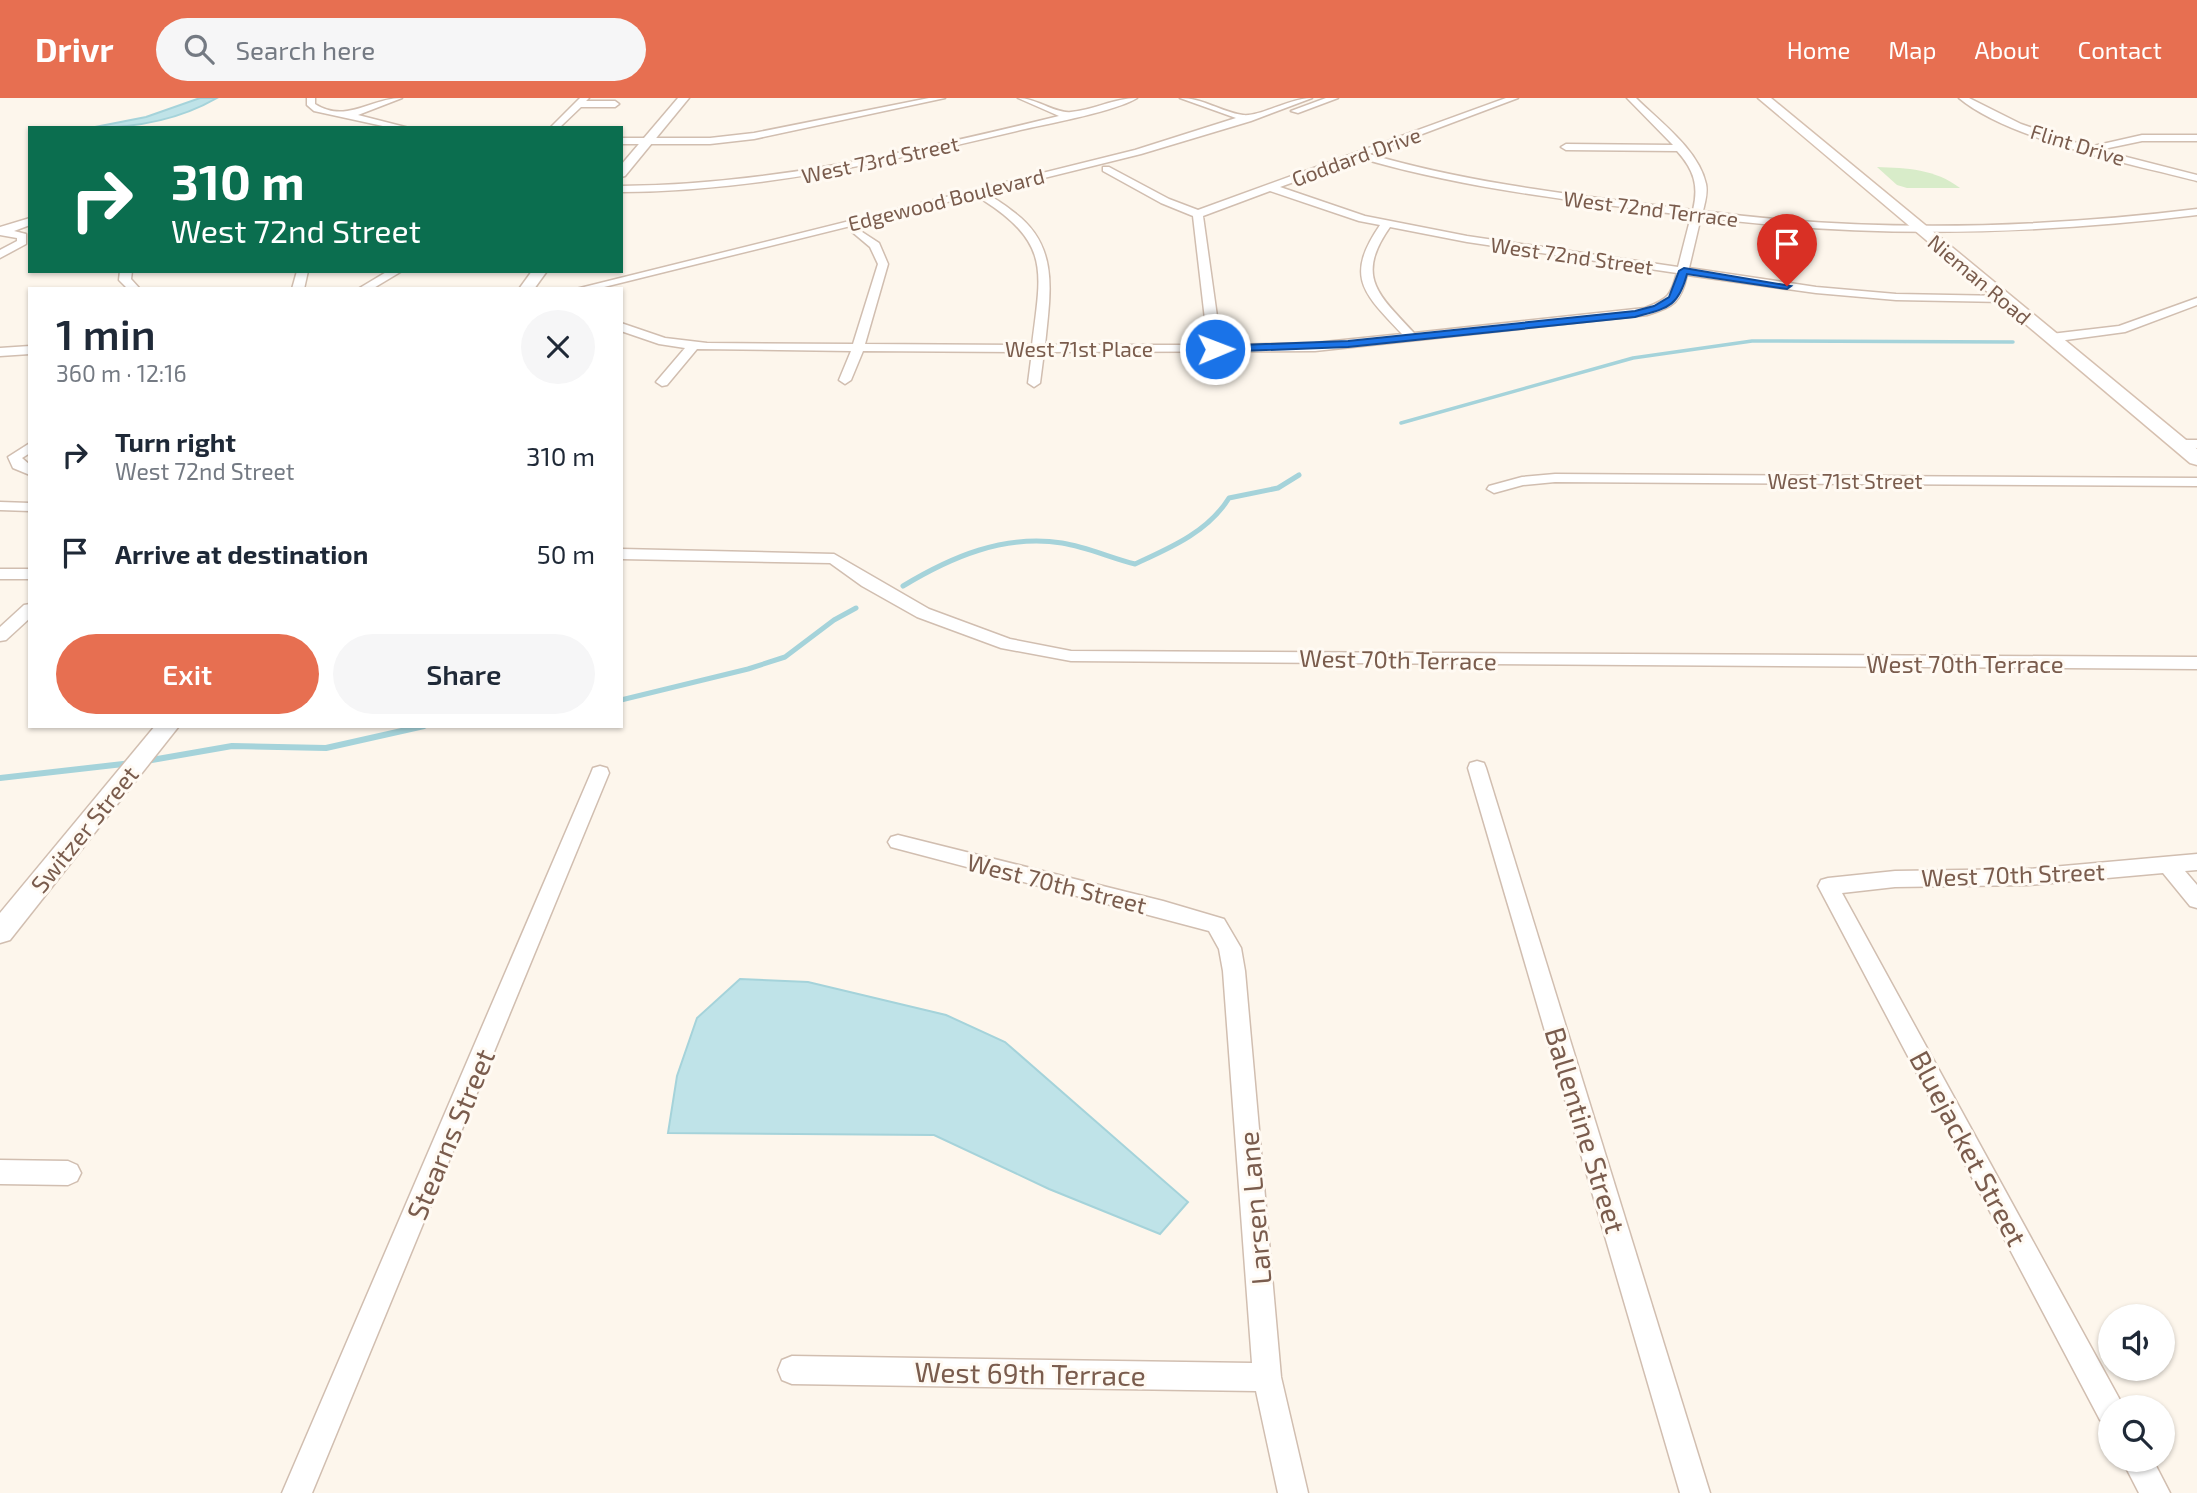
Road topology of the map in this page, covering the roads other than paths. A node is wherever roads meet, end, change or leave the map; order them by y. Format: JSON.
{"nodes":[{"id":1,"x":311,"y":98,"type":"edge"},
{"id":2,"x":398,"y":98,"type":"edge"},
{"id":3,"x":684,"y":98,"type":"edge"},
{"id":4,"x":879,"y":98,"type":"edge"},
{"id":5,"x":941,"y":98,"type":"edge"},
{"id":6,"x":1022,"y":98,"type":"edge"},
{"id":7,"x":1133,"y":98,"type":"edge"},
{"id":8,"x":1184,"y":98,"type":"edge"},
{"id":9,"x":1308,"y":98,"type":"edge"},
{"id":10,"x":1334,"y":98,"type":"edge"},
{"id":11,"x":1514,"y":98,"type":"edge"},
{"id":12,"x":1631,"y":98,"type":"edge"},
{"id":13,"x":1764,"y":98,"type":"edge"},
{"id":14,"x":1963,"y":98,"type":"edge"},
{"id":15,"x":582,"y":101,"type":"edge"},
{"id":16,"x":615,"y":104,"type":"dead end"},
{"id":17,"x":896,"y":107,"type":"junction"},
{"id":18,"x":346,"y":116,"type":"junction"},
{"id":19,"x":1068,"y":116,"type":"junction"},
{"id":20,"x":1246,"y":118,"type":"junction"},
{"id":21,"x":1259,"y":123,"type":"junction"},
{"id":22,"x":395,"y":126,"type":"edge"},
{"id":23,"x":556,"y":126,"type":"edge"},
{"id":24,"x":2197,"y":138,"type":"edge"},
{"id":25,"x":623,"y":141,"type":"edge"},
{"id":26,"x":648,"y":141,"type":"junction"},
{"id":27,"x":1566,"y":147,"type":"dead end"},
{"id":28,"x":1678,"y":148,"type":"junction"},
{"id":29,"x":2092,"y":149,"type":"junction"},
{"id":30,"x":1361,"y":155,"type":"junction"},
{"id":31,"x":1106,"y":169,"type":"junction"},
{"id":32,"x":623,"y":171,"type":"edge"},
{"id":33,"x":2197,"y":178,"type":"edge"},
{"id":34,"x":1272,"y":188,"type":"junction"},
{"id":35,"x":623,"y":189,"type":"edge"},
{"id":36,"x":987,"y":198,"type":"junction"},
{"id":37,"x":2197,"y":212,"type":"edge"},
{"id":38,"x":1198,"y":214,"type":"junction"},
{"id":39,"x":1697,"y":214,"type":"junction"},
{"id":40,"x":28,"y":222,"type":"edge"},
{"id":41,"x":1386,"y":225,"type":"junction"},
{"id":42,"x":1921,"y":229,"type":"junction"},
{"id":43,"x":856,"y":230,"type":"junction"},
{"id":44,"x":1,"y":231,"type":"edge"},
{"id":45,"x":0,"y":255,"type":"edge"},
{"id":46,"x":1684,"y":271,"type":"junction"},
{"id":47,"x":126,"y":273,"type":"edge"},
{"id":48,"x":393,"y":273,"type":"edge"},
{"id":49,"x":538,"y":273,"type":"edge"},
{"id":50,"x":133,"y":287,"type":"edge"},
{"id":51,"x":367,"y":287,"type":"edge"},
{"id":52,"x":528,"y":287,"type":"edge"},
{"id":53,"x":589,"y":287,"type":"edge"},
{"id":54,"x":623,"y":288,"type":"edge"},
{"id":55,"x":2004,"y":299,"type":"junction"},
{"id":56,"x":2197,"y":300,"type":"edge"},
{"id":57,"x":623,"y":328,"type":"edge"},
{"id":58,"x":1412,"y":338,"type":"junction"},
{"id":59,"x":2051,"y":338,"type":"junction"},
{"id":60,"x":693,"y":346,"type":"junction"},
{"id":61,"x":858,"y":348,"type":"junction"},
{"id":62,"x":1038,"y":348,"type":"junction"},
{"id":63,"x":1215,"y":349,"type":"junction"},
{"id":64,"x":28,"y":350,"type":"edge"},
{"id":65,"x":0,"y":352,"type":"edge"},
{"id":66,"x":845,"y":380,"type":"dead end"},
{"id":67,"x":662,"y":382,"type":"dead end"},
{"id":68,"x":1034,"y":383,"type":"dead end"},
{"id":69,"x":2179,"y":444,"type":"junction"},
{"id":70,"x":2197,"y":444,"type":"edge"},
{"id":71,"x":25,"y":449,"type":"edge"},
{"id":72,"x":0,"y":457,"type":"edge"},
{"id":73,"x":2197,"y":459,"type":"edge"},
{"id":74,"x":28,"y":470,"type":"edge"},
{"id":75,"x":2197,"y":482,"type":"edge"},
{"id":76,"x":1494,"y":489,"type":"dead end"},
{"id":77,"x":0,"y":506,"type":"edge"},
{"id":78,"x":28,"y":507,"type":"edge"},
{"id":79,"x":623,"y":554,"type":"edge"},
{"id":80,"x":0,"y":574,"type":"edge"},
{"id":81,"x":28,"y":574,"type":"edge"},
{"id":82,"x":28,"y":611,"type":"edge"},
{"id":83,"x":0,"y":636,"type":"edge"},
{"id":84,"x":2197,"y":663,"type":"edge"},
{"id":85,"x":165,"y":728,"type":"edge"},
{"id":86,"x":1478,"y":768,"type":"dead end"},
{"id":87,"x":600,"y":773,"type":"dead end"},
{"id":88,"x":898,"y":842,"type":"dead end"},
{"id":89,"x":2197,"y":862,"type":"edge"},
{"id":90,"x":2167,"y":863,"type":"junction"},
{"id":91,"x":1828,"y":886,"type":"joint"},
{"id":92,"x":2197,"y":900,"type":"edge"},
{"id":93,"x":10,"y":906,"type":"edge"},
{"id":94,"x":1216,"y":925,"type":"joint"},
{"id":95,"x":0,"y":932,"type":"edge"},
{"id":96,"x":0,"y":1172,"type":"edge"},
{"id":97,"x":68,"y":1173,"type":"dead end"},
{"id":98,"x":792,"y":1370,"type":"dead end"},
{"id":99,"x":1267,"y":1377,"type":"junction"},
{"id":100,"x":2102,"y":1395,"type":"edge"},
{"id":101,"x":2144,"y":1472,"type":"edge"},
{"id":102,"x":297,"y":1493,"type":"edge"},
{"id":103,"x":1293,"y":1493,"type":"edge"},
{"id":104,"x":1695,"y":1493,"type":"edge"},
{"id":105,"x":2155,"y":1493,"type":"edge"}],
"edges":[{"from":1,"to":18,"type":"street"},
{"from":2,"to":18,"type":"street"},
{"from":3,"to":26,"type":"street"},
{"from":4,"to":17,"type":"street"},
{"from":5,"to":17,"type":"street"},
{"from":6,"to":19,"type":"street"},
{"from":7,"to":19,"type":"street","name":"West 73rd Street"},
{"from":8,"to":20,"type":"street"},
{"from":9,"to":20,"type":"street","name":"Edgewood Boulevard"},
{"from":10,"to":21,"type":"street","name":"Edgewood Boulevard"},
{"from":11,"to":30,"type":"street","name":"Goddard Drive"},
{"from":12,"to":28,"type":"street","name":"West 71st Place"},
{"from":13,"to":42,"type":"main road","name":"Nieman Road"},
{"from":14,"to":29,"type":"street","name":"Flint Drive"},
{"from":15,"to":16,"type":"street"},
{"from":15,"to":23,"type":"street"},
{"from":17,"to":26,"type":"street"},
{"from":18,"to":22,"type":"street"},
{"from":19,"to":35,"type":"street","name":"West 73rd Street"},
{"from":20,"to":21,"type":"street"},
{"from":20,"to":53,"type":"street","name":"Edgewood Boulevard"},
{"from":21,"to":31,"type":"street","name":"Edgewood Boulevard"},
{"from":24,"to":29,"type":"street"},
{"from":25,"to":26,"type":"street"},
{"from":26,"to":32,"type":"street"},
{"from":27,"to":28,"type":"street"},
{"from":28,"to":39,"type":"street","name":"West 71st Place"},
{"from":29,"to":33,"type":"street","name":"Flint Drive"},
{"from":30,"to":34,"type":"street","name":"Goddard Drive"},
{"from":30,"to":39,"type":"street","name":"West 72nd Terrace"},
{"from":31,"to":36,"type":"street","name":"Edgewood Boulevard"},
{"from":31,"to":38,"type":"street"},
{"from":34,"to":38,"type":"street","name":"Goddard Drive"},
{"from":34,"to":41,"type":"street","name":"West 72nd Street"},
{"from":36,"to":43,"type":"street","name":"Edgewood Boulevard"},
{"from":36,"to":62,"type":"street"},
{"from":37,"to":42,"type":"street","name":"West 72nd Terrace"},
{"from":38,"to":63,"type":"street"},
{"from":39,"to":42,"type":"street","name":"West 72nd Terrace"},
{"from":39,"to":46,"type":"street","name":"West 71st Place"},
{"from":40,"to":44,"type":"street"},
{"from":41,"to":46,"type":"street","name":"West 72nd Street"},
{"from":41,"to":58,"type":"street"},
{"from":42,"to":55,"type":"main road","name":"Nieman Road"},
{"from":43,"to":54,"type":"street","name":"Edgewood Boulevard"},
{"from":43,"to":61,"type":"street"},
{"from":44,"to":45,"type":"street"},
{"from":46,"to":55,"type":"street","name":"West 72nd Street"},
{"from":46,"to":58,"type":"street","name":"West 71st Place"},
{"from":47,"to":50,"type":"street"},
{"from":48,"to":51,"type":"street"},
{"from":49,"to":52,"type":"street"},
{"from":55,"to":59,"type":"main road","name":"Nieman Road"},
{"from":56,"to":59,"type":"street"},
{"from":57,"to":60,"type":"street","name":"West 71st Place"},
{"from":58,"to":63,"type":"street","name":"West 71st Place"},
{"from":59,"to":69,"type":"main road","name":"Nieman Road"},
{"from":60,"to":61,"type":"street","name":"West 71st Place"},
{"from":60,"to":67,"type":"street"},
{"from":61,"to":62,"type":"street","name":"West 71st Place"},
{"from":61,"to":66,"type":"street"},
{"from":62,"to":63,"type":"street","name":"West 71st Place"},
{"from":62,"to":68,"type":"street"},
{"from":64,"to":65,"type":"street"},
{"from":69,"to":70,"type":"street"},
{"from":69,"to":73,"type":"main road","name":"Nieman Road"},
{"from":71,"to":72,"type":"street"},
{"from":71,"to":74,"type":"street"},
{"from":75,"to":76,"type":"street","name":"West 71st Street"},
{"from":77,"to":78,"type":"street"},
{"from":79,"to":84,"type":"street","name":"West 70th Terrace"},
{"from":80,"to":81,"type":"street"},
{"from":82,"to":83,"type":"street"},
{"from":85,"to":93,"type":"street","name":"Switzer Street"},
{"from":86,"to":104,"type":"street","name":"Ballentine Street"},
{"from":87,"to":102,"type":"street","name":"Stearns Street"},
{"from":88,"to":94,"type":"street","name":"West 70th Street"},
{"from":89,"to":90,"type":"street","name":"West 70th Street"},
{"from":90,"to":91,"type":"street","name":"West 70th Street"},
{"from":90,"to":92,"type":"street"},
{"from":91,"to":100,"type":"street","name":"Bluejacket Street"},
{"from":93,"to":95,"type":"street","name":"Switzer Street"},
{"from":94,"to":99,"type":"street","name":"Larsen Lane"},
{"from":96,"to":97,"type":"street"},
{"from":98,"to":99,"type":"street","name":"West 69th Terrace"},
{"from":99,"to":103,"type":"street","name":"Larsen Lane"},
{"from":101,"to":105,"type":"street"}]}
